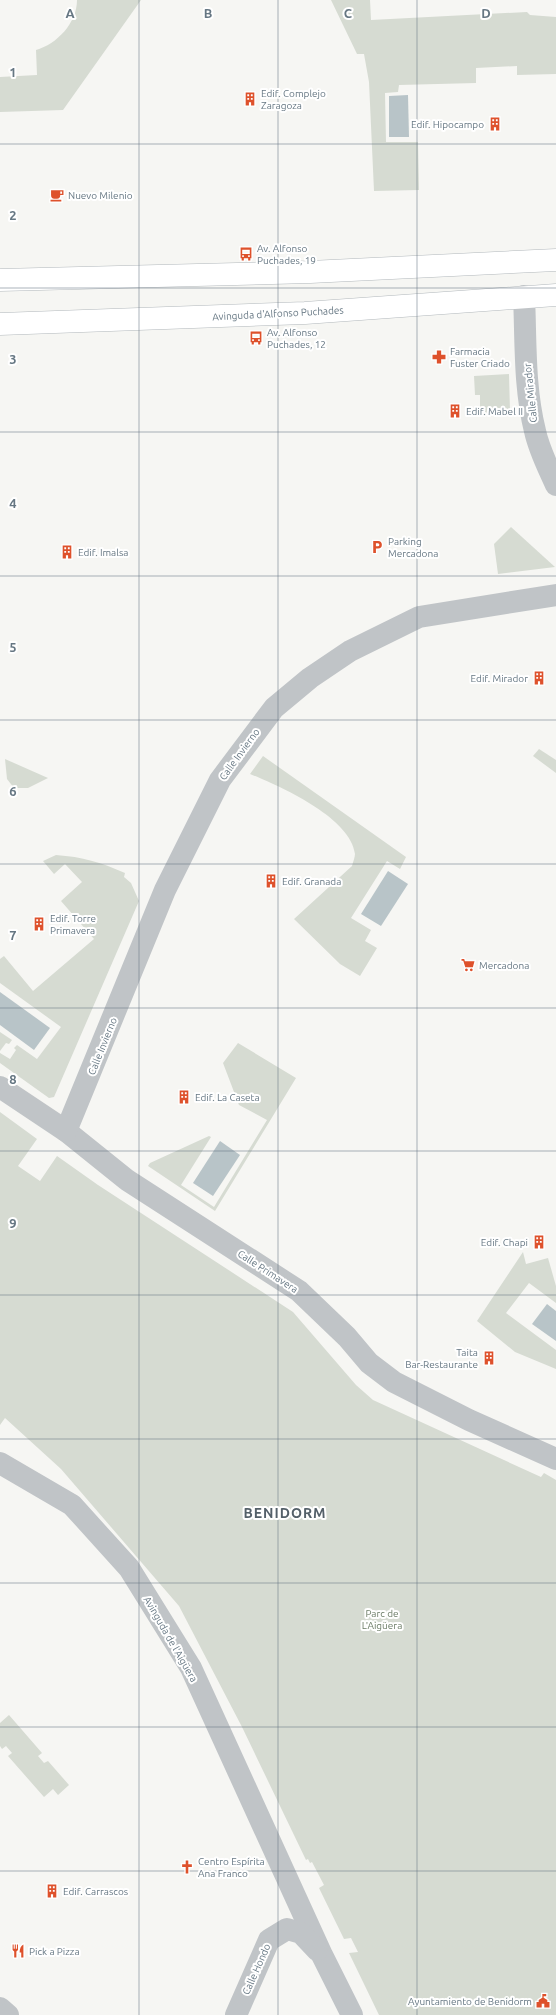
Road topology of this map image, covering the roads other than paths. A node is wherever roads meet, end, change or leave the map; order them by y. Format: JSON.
{"nodes":[{"id":1,"x":556,"y":260,"type":"edge"},
{"id":2,"x":556,"y":269,"type":"edge"},
{"id":3,"x":0,"y":280,"type":"edge"},
{"id":4,"x":556,"y":295,"type":"edge"},
{"id":5,"x":524,"y":296,"type":"junction"},
{"id":6,"x":0,"y":324,"type":"edge"},
{"id":7,"x":556,"y":485,"type":"edge"},
{"id":8,"x":556,"y":595,"type":"edge"},
{"id":9,"x":0,"y":1087,"type":"edge"},
{"id":10,"x":66,"y":1131,"type":"junction"},
{"id":11,"x":556,"y":1459,"type":"edge"},
{"id":12,"x":0,"y":1463,"type":"edge"},
{"id":13,"x":322,"y":1955,"type":"junction"},
{"id":14,"x":0,"y":2008,"type":"edge"},
{"id":15,"x":8,"y":2015,"type":"edge"},
{"id":16,"x":236,"y":2015,"type":"edge"},
{"id":17,"x":352,"y":2015,"type":"edge"}],
"edges":[{"from":1,"to":3,"type":"main road"},
{"from":2,"to":5,"type":"main road"},
{"from":4,"to":5,"type":"main road","name":"Avinguda d'Alfonso Puchades"},
{"from":5,"to":6,"type":"main road","name":"Avinguda d'Alfonso Puchades"},
{"from":5,"to":7,"type":"street","name":"Calle Mirador"},
{"from":8,"to":10,"type":"street","name":"Calle Invierno"},
{"from":9,"to":10,"type":"street","name":"Calle Primavera"},
{"from":10,"to":11,"type":"street","name":"Calle Primavera"},
{"from":12,"to":13,"type":"street","name":"Avinguda de l'Aigüera"},
{"from":13,"to":16,"type":"street","name":"Calle Hondo"},
{"from":13,"to":17,"type":"street"},
{"from":14,"to":15,"type":"street"}]}
